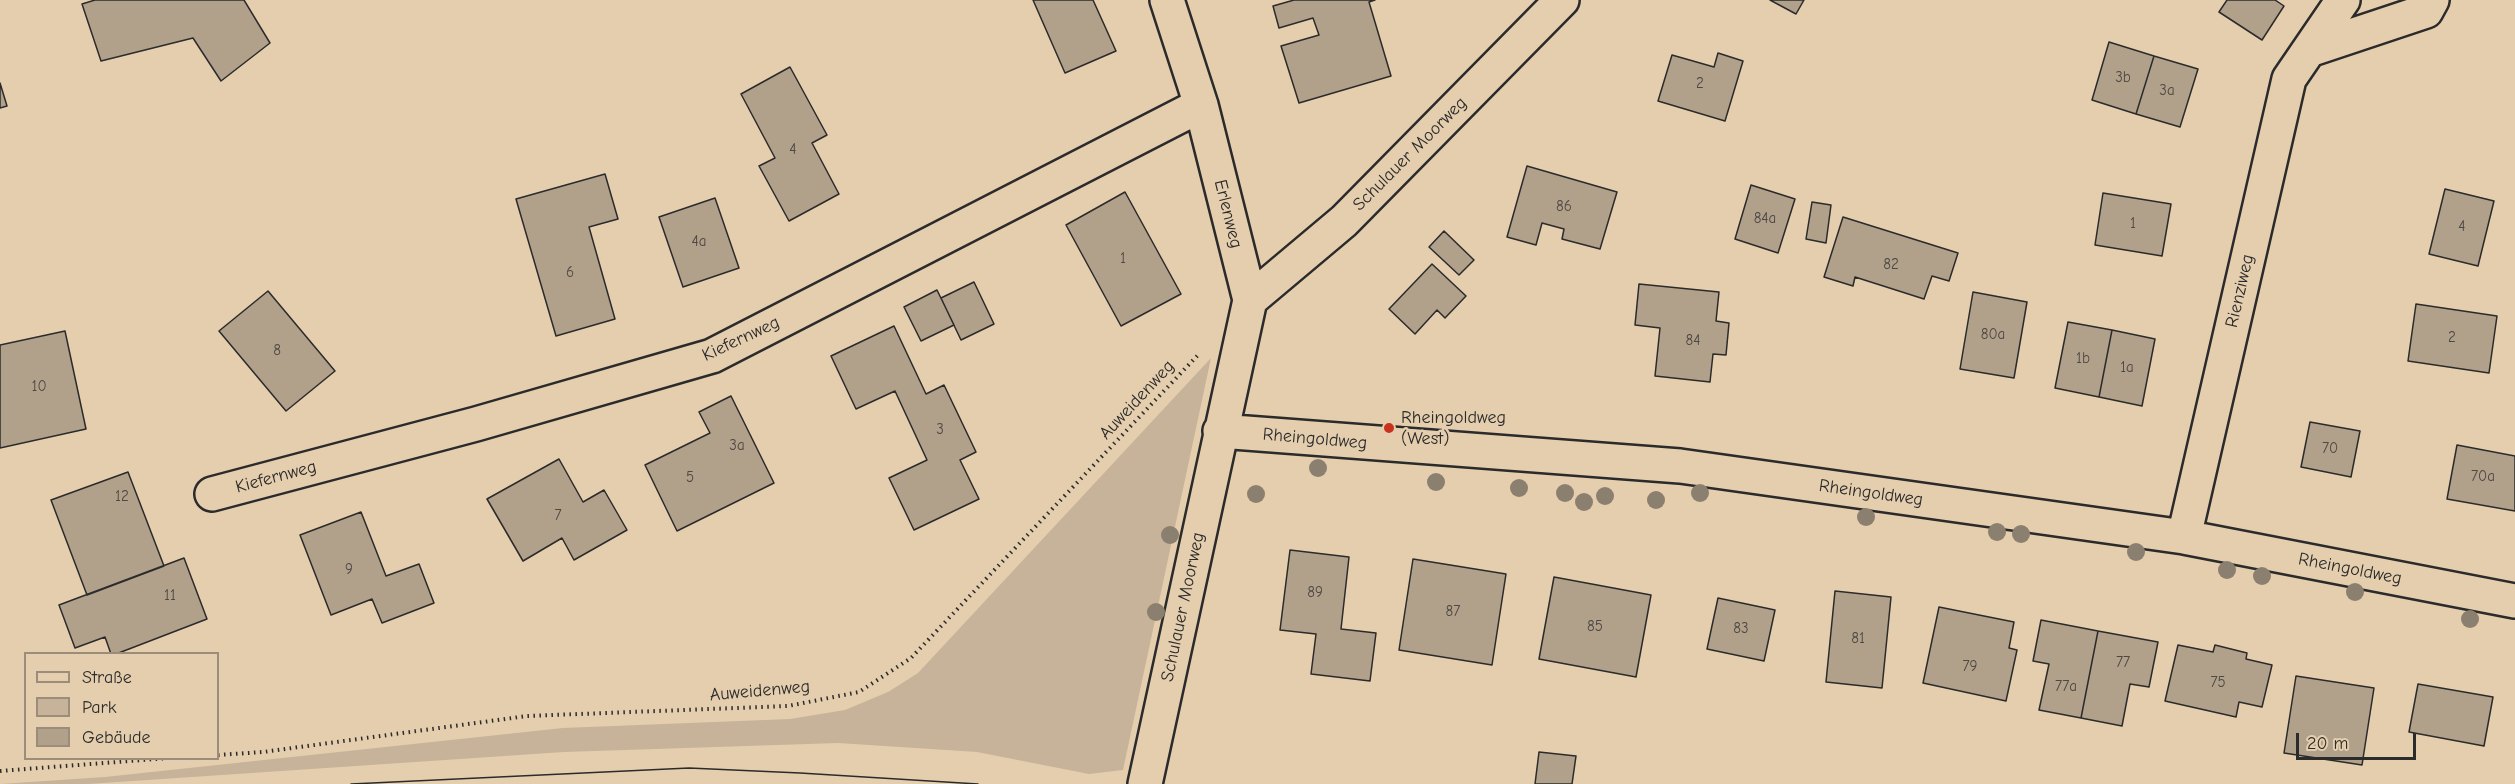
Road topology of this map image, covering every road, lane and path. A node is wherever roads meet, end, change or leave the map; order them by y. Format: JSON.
{"nodes":[{"id":1,"x":1167,"y":0,"type":"edge"},
{"id":2,"x":1562,"y":0,"type":"edge"},
{"id":3,"x":2343,"y":0,"type":"edge"},
{"id":4,"x":2432,"y":0,"type":"edge"},
{"id":5,"x":2309,"y":50,"type":"junction"},
{"id":6,"x":1201,"y":105,"type":"junction"},
{"id":7,"x":1250,"y":300,"type":"junction"},
{"id":8,"x":1202,"y":351,"type":"dead end"},
{"id":9,"x":1220,"y":430,"type":"junction"},
{"id":10,"x":212,"y":494,"type":"dead end"},
{"id":11,"x":2184,"y":537,"type":"junction"},
{"id":12,"x":2515,"y":601,"type":"edge"},
{"id":13,"x":219,"y":755,"type":"edge"},
{"id":14,"x":155,"y":760,"type":"edge"},
{"id":15,"x":0,"y":771,"type":"edge"},
{"id":16,"x":1145,"y":784,"type":"edge"}],
"edges":[{"from":1,"to":6,"type":"street","name":"Erlenweg"},
{"from":2,"to":7,"type":"street","name":"Schulauer Moorweg"},
{"from":3,"to":5,"type":"street","name":"Rienziweg"},
{"from":4,"to":5,"type":"street"},
{"from":5,"to":11,"type":"street","name":"Rienziweg"},
{"from":6,"to":7,"type":"street","name":"Erlenweg"},
{"from":6,"to":10,"type":"street","name":"Kiefernweg"},
{"from":7,"to":9,"type":"street","name":"Erlenweg"},
{"from":8,"to":13,"type":"path","name":"Auweidenweg"},
{"from":9,"to":11,"type":"street","name":"Rheingoldweg"},
{"from":9,"to":16,"type":"street","name":"Schulauer Moorweg"},
{"from":11,"to":12,"type":"street","name":"Rheingoldweg"},
{"from":14,"to":15,"type":"path"}]}
